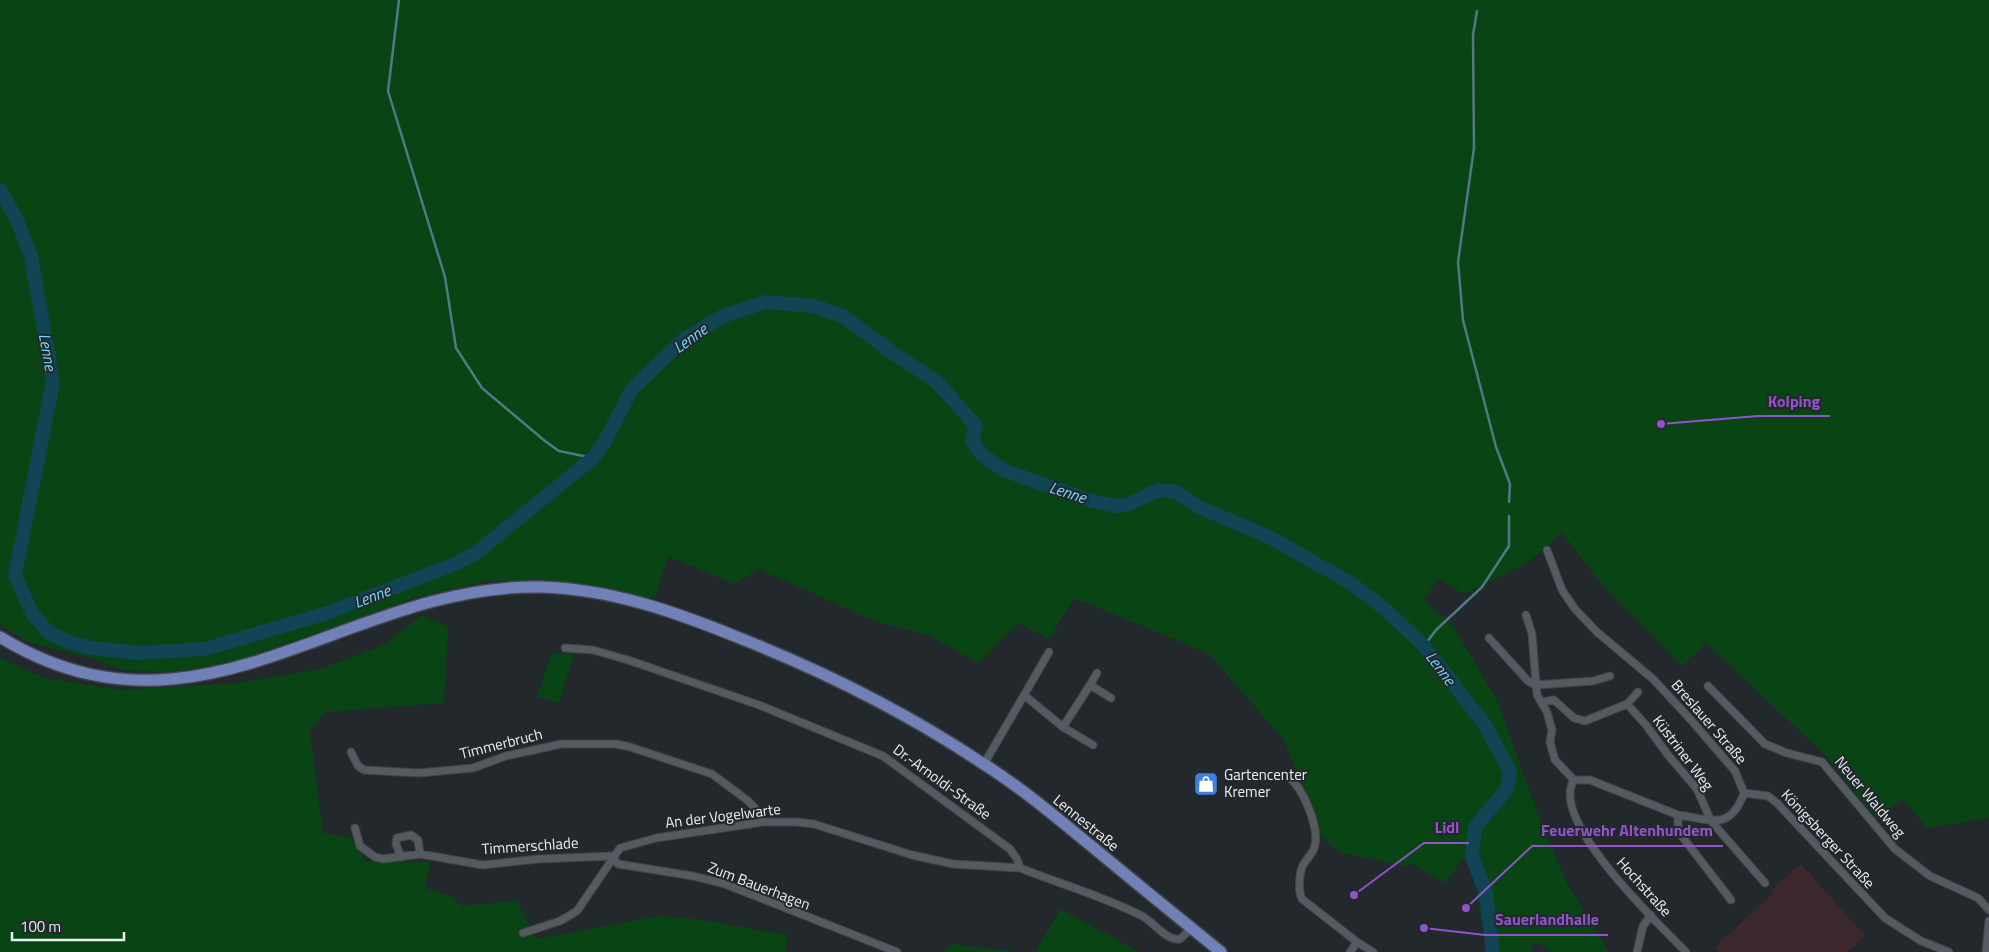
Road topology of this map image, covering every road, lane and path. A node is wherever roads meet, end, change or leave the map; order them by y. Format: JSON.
{"nodes":[{"id":1,"x":1547,"y":550,"type":"dead end"},
{"id":2,"x":1526,"y":616,"type":"dead end"},
{"id":3,"x":2,"y":638,"type":"edge"},
{"id":4,"x":1489,"y":638,"type":"dead end"},
{"id":5,"x":565,"y":648,"type":"dead end"},
{"id":6,"x":1049,"y":652,"type":"dead end"},
{"id":7,"x":1097,"y":673,"type":"dead end"},
{"id":8,"x":1610,"y":676,"type":"dead end"},
{"id":9,"x":1090,"y":684,"type":"junction"},
{"id":10,"x":1536,"y":685,"type":"junction"},
{"id":11,"x":1708,"y":686,"type":"dead end"},
{"id":12,"x":1638,"y":692,"type":"dead end"},
{"id":13,"x":1024,"y":695,"type":"junction"},
{"id":14,"x":1111,"y":698,"type":"dead end"},
{"id":15,"x":1542,"y":702,"type":"junction"},
{"id":16,"x":1627,"y":704,"type":"junction"},
{"id":17,"x":1062,"y":727,"type":"junction"},
{"id":18,"x":1093,"y":745,"type":"dead end"},
{"id":19,"x":351,"y":752,"type":"dead end"},
{"id":20,"x":984,"y":764,"type":"junction"},
{"id":21,"x":1289,"y":777,"type":"dead end"},
{"id":22,"x":1574,"y":780,"type":"junction"},
{"id":23,"x":1744,"y":793,"type":"junction"},
{"id":24,"x":1678,"y":816,"type":"junction"},
{"id":25,"x":1711,"y":821,"type":"junction"},
{"id":26,"x":763,"y":822,"type":"junction"},
{"id":27,"x":355,"y":828,"type":"dead end"},
{"id":28,"x":420,"y":854,"type":"junction"},
{"id":29,"x":612,"y":856,"type":"junction"},
{"id":30,"x":401,"y":857,"type":"junction"},
{"id":31,"x":1020,"y":868,"type":"junction"},
{"id":32,"x":1766,"y":883,"type":"dead end"},
{"id":33,"x":1731,"y":900,"type":"dead end"},
{"id":34,"x":1989,"y":910,"type":"edge"},
{"id":35,"x":1651,"y":915,"type":"junction"},
{"id":36,"x":1989,"y":921,"type":"edge"},
{"id":37,"x":1192,"y":928,"type":"junction"},
{"id":38,"x":523,"y":933,"type":"dead end"},
{"id":39,"x":1357,"y":942,"type":"junction"},
{"id":40,"x":897,"y":952,"type":"edge"},
{"id":41,"x":1221,"y":952,"type":"edge"},
{"id":42,"x":1350,"y":952,"type":"edge"},
{"id":43,"x":1373,"y":952,"type":"edge"},
{"id":44,"x":1637,"y":952,"type":"edge"},
{"id":45,"x":1686,"y":952,"type":"edge"},
{"id":46,"x":1949,"y":952,"type":"edge"},
{"id":47,"x":1986,"y":952,"type":"edge"}],
"edges":[{"from":1,"to":23,"type":"street","name":"Breslauer Straße"},
{"from":2,"to":10,"type":"street"},
{"from":3,"to":20,"type":"main road","name":"Lennestraße"},
{"from":4,"to":10,"type":"street"},
{"from":5,"to":31,"type":"street","name":"Dr.-Arnoldi-Straße"},
{"from":6,"to":13,"type":"street"},
{"from":7,"to":9,"type":"street"},
{"from":8,"to":10,"type":"street"},
{"from":9,"to":14,"type":"street"},
{"from":9,"to":17,"type":"street"},
{"from":10,"to":15,"type":"street"},
{"from":11,"to":34,"type":"street","name":"Neuer Waldweg"},
{"from":12,"to":16,"type":"street"},
{"from":13,"to":17,"type":"street"},
{"from":13,"to":20,"type":"street"},
{"from":15,"to":16,"type":"street"},
{"from":15,"to":22,"type":"street"},
{"from":16,"to":25,"type":"street","name":"Küstriner Weg"},
{"from":17,"to":18,"type":"street"},
{"from":19,"to":26,"type":"street","name":"Timmerbruch"},
{"from":20,"to":37,"type":"main road","name":"Lennestraße"},
{"from":21,"to":39,"type":"street"},
{"from":22,"to":24,"type":"street"},
{"from":22,"to":35,"type":"street","name":"Hochstraße"},
{"from":23,"to":25,"type":"street"},
{"from":23,"to":46,"type":"street","name":"Königsberger Straße"},
{"from":24,"to":25,"type":"street"},
{"from":24,"to":33,"type":"street"},
{"from":25,"to":32,"type":"street","name":"Küstriner Weg"},
{"from":26,"to":29,"type":"street","name":"An der Vogelwarte"},
{"from":26,"to":31,"type":"street","name":"An der Vogelwarte"},
{"from":27,"to":30,"type":"street","name":"Timmerschlade"},
{"from":28,"to":29,"type":"street","name":"Timmerschlade"},
{"from":28,"to":30,"type":"street","name":"Timmerschlade"},
{"from":28,"to":30,"type":"street"},
{"from":29,"to":38,"type":"street"},
{"from":29,"to":40,"type":"street","name":"Zum Bauerhagen"},
{"from":31,"to":37,"type":"street"},
{"from":35,"to":44,"type":"street"},
{"from":35,"to":45,"type":"street","name":"Hochstraße"},
{"from":36,"to":47,"type":"street"},
{"from":37,"to":41,"type":"main road","name":"Lennestraße"},
{"from":39,"to":42,"type":"street"},
{"from":39,"to":43,"type":"street"}]}
